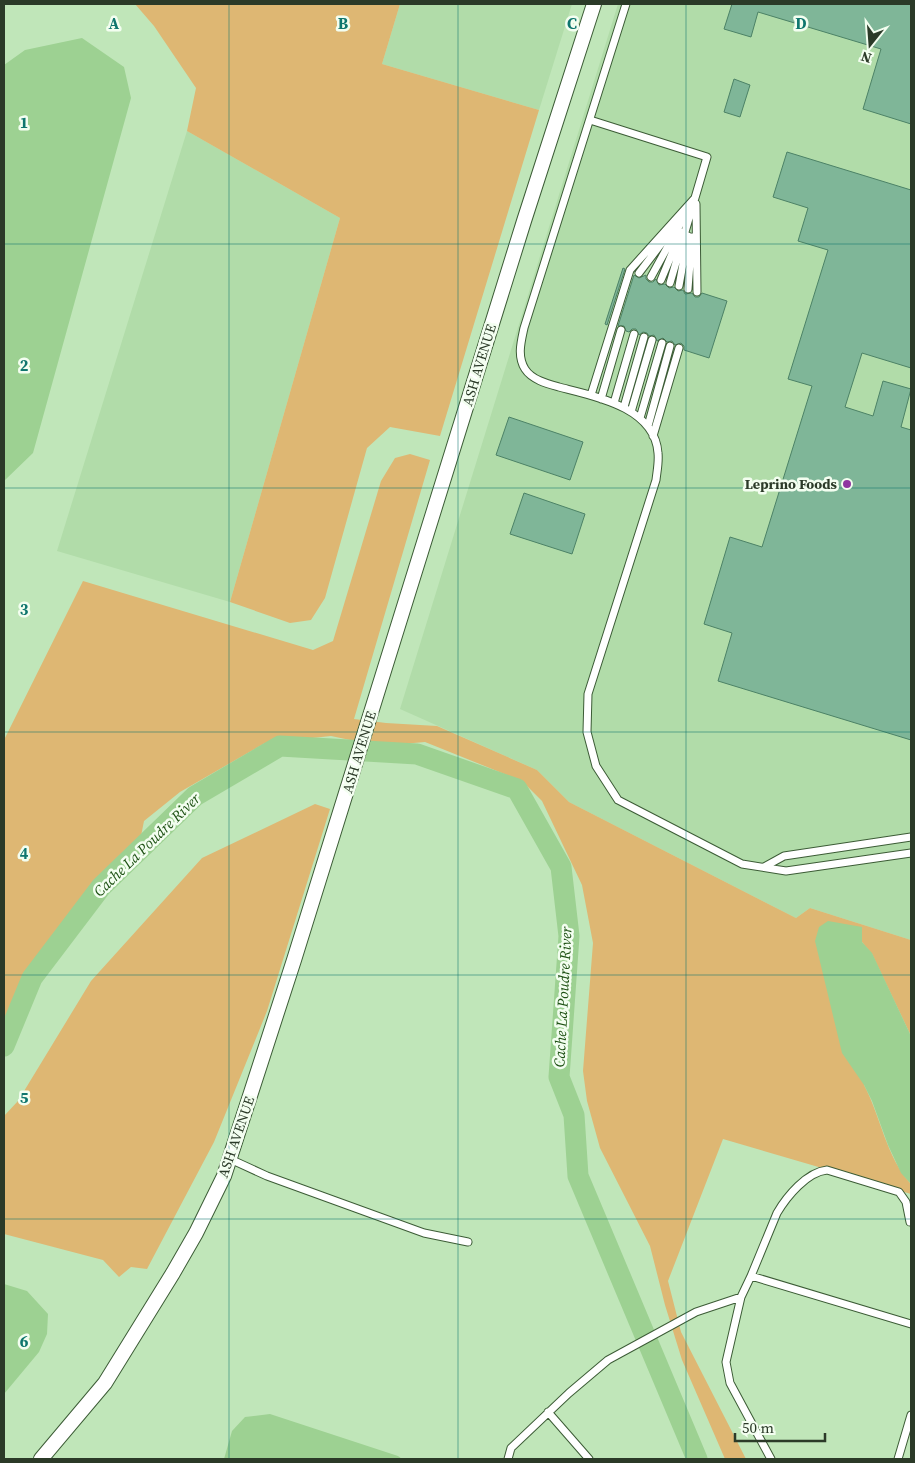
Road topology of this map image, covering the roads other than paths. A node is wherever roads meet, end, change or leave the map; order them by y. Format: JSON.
{"nodes":[{"id":1,"x":594,"y":4,"type":"edge"},
{"id":2,"x":626,"y":4,"type":"edge"},
{"id":3,"x":590,"y":120,"type":"junction"},
{"id":4,"x":696,"y":196,"type":"junction"},
{"id":5,"x":639,"y":273,"type":"dead end"},
{"id":6,"x":651,"y":277,"type":"dead end"},
{"id":7,"x":661,"y":280,"type":"dead end"},
{"id":8,"x":670,"y":283,"type":"dead end"},
{"id":9,"x":679,"y":286,"type":"dead end"},
{"id":10,"x":688,"y":289,"type":"dead end"},
{"id":11,"x":697,"y":292,"type":"dead end"},
{"id":12,"x":621,"y":330,"type":"dead end"},
{"id":13,"x":634,"y":334,"type":"dead end"},
{"id":14,"x":644,"y":337,"type":"dead end"},
{"id":15,"x":652,"y":340,"type":"dead end"},
{"id":16,"x":662,"y":343,"type":"dead end"},
{"id":17,"x":670,"y":346,"type":"dead end"},
{"id":18,"x":680,"y":348,"type":"dead end"},
{"id":19,"x":591,"y":396,"type":"junction"},
{"id":20,"x":601,"y":399,"type":"junction"},
{"id":21,"x":614,"y":403,"type":"junction"},
{"id":22,"x":624,"y":408,"type":"junction"},
{"id":23,"x":631,"y":412,"type":"junction"},
{"id":24,"x":640,"y":418,"type":"junction"},
{"id":25,"x":648,"y":426,"type":"junction"},
{"id":26,"x":653,"y":436,"type":"junction"},
{"id":27,"x":911,"y":837,"type":"edge"},
{"id":28,"x":911,"y":853,"type":"edge"},
{"id":29,"x":764,"y":867,"type":"junction"},
{"id":30,"x":230,"y":1159,"type":"junction"},
{"id":31,"x":910,"y":1222,"type":"dead end"},
{"id":32,"x":468,"y":1242,"type":"dead end"},
{"id":33,"x":751,"y":1276,"type":"junction"},
{"id":34,"x":741,"y":1297,"type":"junction"},
{"id":35,"x":911,"y":1324,"type":"edge"},
{"id":36,"x":548,"y":1412,"type":"junction"},
{"id":37,"x":911,"y":1415,"type":"edge"},
{"id":38,"x":41,"y":1459,"type":"edge"},
{"id":39,"x":508,"y":1459,"type":"edge"},
{"id":40,"x":589,"y":1459,"type":"edge"},
{"id":41,"x":771,"y":1459,"type":"edge"},
{"id":42,"x":898,"y":1459,"type":"edge"}],
"edges":[{"from":1,"to":30,"type":"street","name":"ASH AVENUE"},
{"from":2,"to":3,"type":"lane"},
{"from":3,"to":4,"type":"lane"},
{"from":3,"to":19,"type":"lane"},
{"from":4,"to":5,"type":"lane"},
{"from":4,"to":6,"type":"lane"},
{"from":4,"to":7,"type":"lane"},
{"from":4,"to":8,"type":"lane"},
{"from":4,"to":9,"type":"lane"},
{"from":4,"to":10,"type":"lane"},
{"from":4,"to":11,"type":"lane"},
{"from":4,"to":19,"type":"lane"},
{"from":12,"to":20,"type":"lane"},
{"from":13,"to":21,"type":"lane"},
{"from":14,"to":22,"type":"lane"},
{"from":15,"to":23,"type":"lane"},
{"from":16,"to":24,"type":"lane"},
{"from":17,"to":25,"type":"lane"},
{"from":18,"to":26,"type":"lane"},
{"from":19,"to":20,"type":"lane"},
{"from":20,"to":21,"type":"lane"},
{"from":21,"to":22,"type":"lane"},
{"from":22,"to":23,"type":"lane"},
{"from":23,"to":24,"type":"lane"},
{"from":24,"to":25,"type":"lane"},
{"from":25,"to":26,"type":"lane"},
{"from":26,"to":29,"type":"lane"},
{"from":27,"to":29,"type":"lane"},
{"from":28,"to":29,"type":"lane"},
{"from":30,"to":32,"type":"lane"},
{"from":30,"to":38,"type":"street","name":"ASH AVENUE"},
{"from":31,"to":33,"type":"lane"},
{"from":33,"to":34,"type":"lane"},
{"from":33,"to":35,"type":"lane"},
{"from":34,"to":36,"type":"lane"},
{"from":34,"to":41,"type":"lane"},
{"from":36,"to":39,"type":"lane"},
{"from":36,"to":40,"type":"lane"},
{"from":37,"to":42,"type":"lane"}]}
